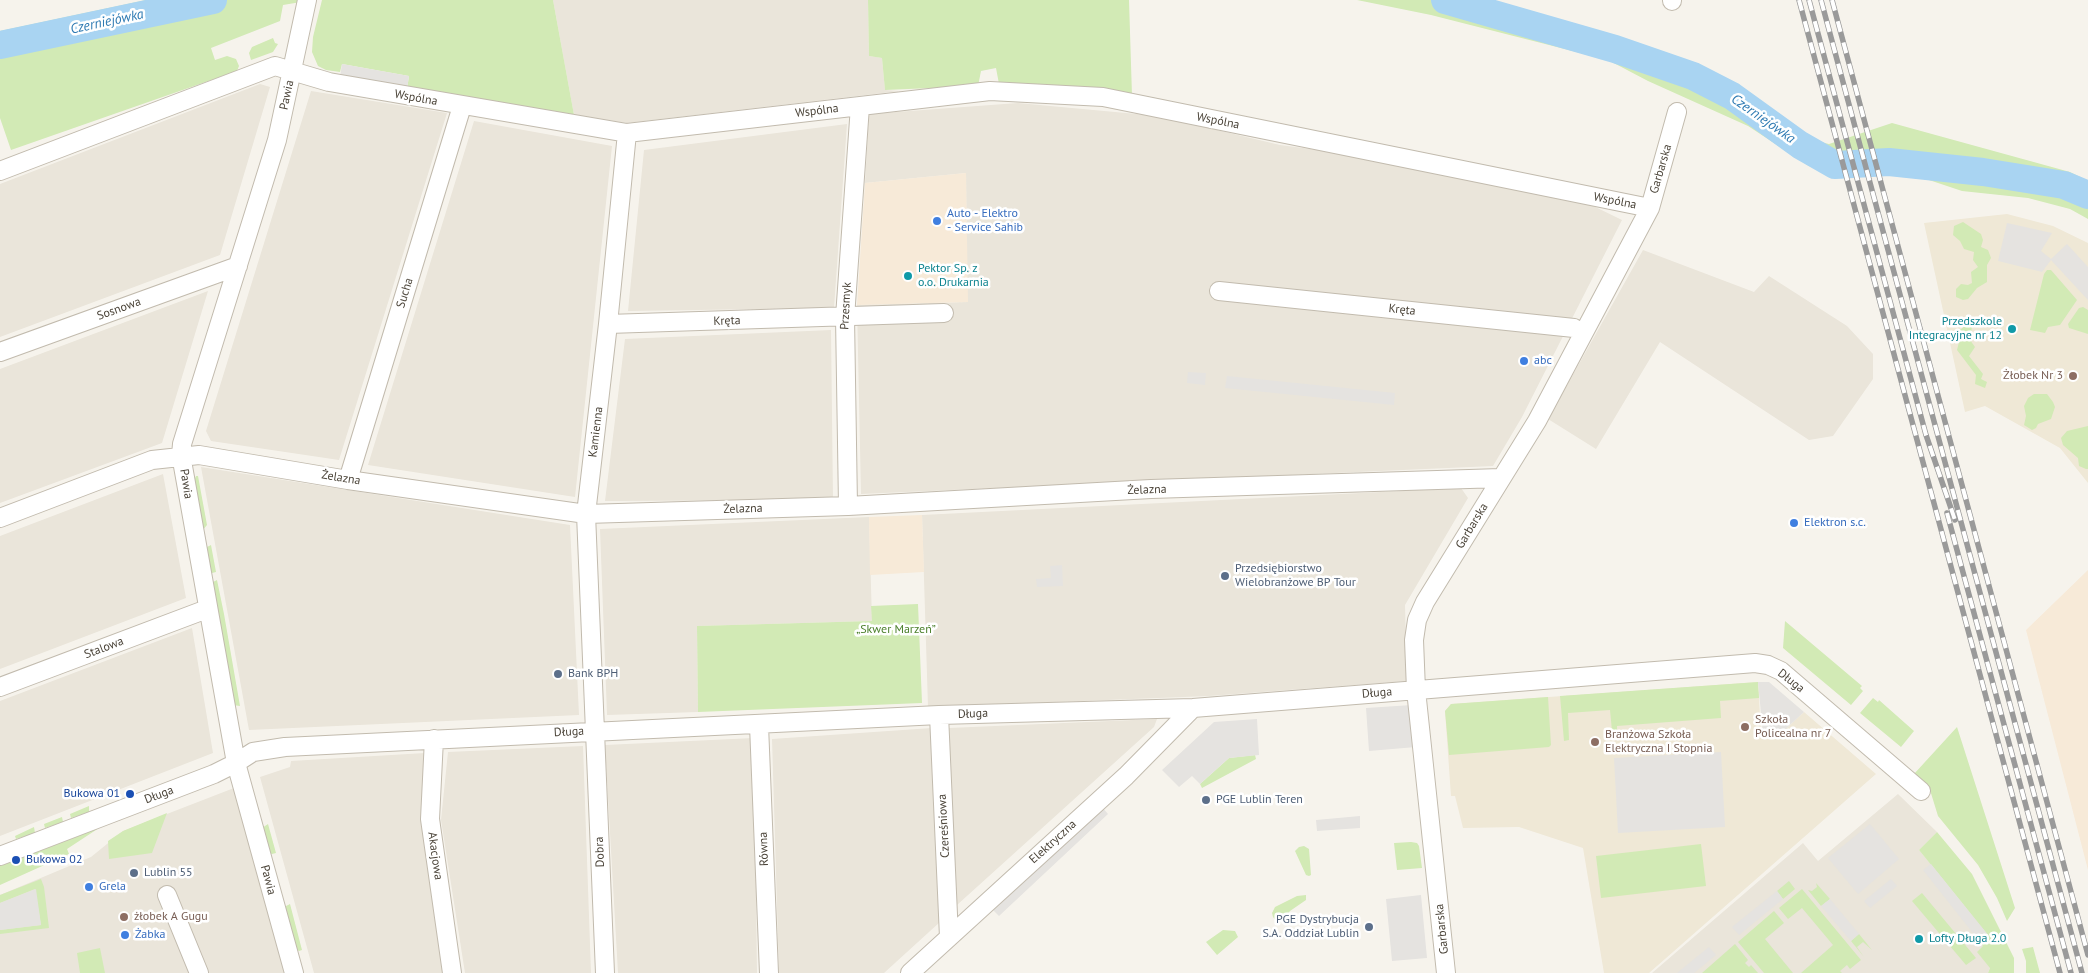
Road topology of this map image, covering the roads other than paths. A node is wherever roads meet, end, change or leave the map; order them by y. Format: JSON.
{"nodes":[{"id":1,"x":306,"y":5,"type":"edge"},
{"id":2,"x":292,"y":71,"type":"junction"},
{"id":3,"x":462,"y":106,"type":"junction"},
{"id":4,"x":860,"y":106,"type":"junction"},
{"id":5,"x":1677,"y":112,"type":"dead end"},
{"id":6,"x":627,"y":133,"type":"junction"},
{"id":7,"x":0,"y":171,"type":"edge"},
{"id":8,"x":1650,"y":208,"type":"junction"},
{"id":9,"x":238,"y":266,"type":"junction"},
{"id":10,"x":1219,"y":291,"type":"dead end"},
{"id":11,"x":944,"y":314,"type":"dead end"},
{"id":12,"x":845,"y":317,"type":"junction"},
{"id":13,"x":608,"y":324,"type":"junction"},
{"id":14,"x":1583,"y":333,"type":"junction"},
{"id":15,"x":0,"y":352,"type":"edge"},
{"id":16,"x":182,"y":455,"type":"junction"},
{"id":17,"x":1501,"y":478,"type":"junction"},
{"id":18,"x":348,"y":480,"type":"junction"},
{"id":19,"x":848,"y":506,"type":"junction"},
{"id":20,"x":586,"y":514,"type":"junction"},
{"id":21,"x":0,"y":518,"type":"edge"},
{"id":22,"x":207,"y":609,"type":"junction"},
{"id":23,"x":0,"y":687,"type":"edge"},
{"id":24,"x":1416,"y":690,"type":"junction"},
{"id":25,"x":1193,"y":708,"type":"junction"},
{"id":26,"x":939,"y":715,"type":"junction"},
{"id":27,"x":759,"y":725,"type":"junction"},
{"id":28,"x":595,"y":731,"type":"junction"},
{"id":29,"x":434,"y":739,"type":"junction"},
{"id":30,"x":236,"y":764,"type":"junction"},
{"id":31,"x":1920,"y":791,"type":"dead end"},
{"id":32,"x":0,"y":856,"type":"edge"},
{"id":33,"x":167,"y":895,"type":"dead end"},
{"id":34,"x":949,"y":937,"type":"junction"},
{"id":35,"x":199,"y":973,"type":"edge"},
{"id":36,"x":294,"y":973,"type":"edge"},
{"id":37,"x":452,"y":973,"type":"edge"},
{"id":38,"x":605,"y":973,"type":"edge"},
{"id":39,"x":769,"y":973,"type":"edge"},
{"id":40,"x":910,"y":973,"type":"edge"},
{"id":41,"x":1446,"y":973,"type":"edge"}],
"edges":[{"from":1,"to":2,"type":"street","name":"Pawia"},
{"from":2,"to":3,"type":"street","name":"Wspólna"},
{"from":2,"to":7,"type":"street","name":"Wspólna"},
{"from":2,"to":9,"type":"street","name":"Pawia"},
{"from":3,"to":6,"type":"street","name":"Wspólna"},
{"from":3,"to":18,"type":"street","name":"Sucha"},
{"from":4,"to":6,"type":"street","name":"Wspólna"},
{"from":4,"to":8,"type":"street","name":"Wspólna"},
{"from":4,"to":12,"type":"street","name":"Przesmyk"},
{"from":5,"to":8,"type":"street","name":"Garbarska"},
{"from":6,"to":13,"type":"street","name":"Kamienna"},
{"from":8,"to":14,"type":"street","name":"Garbarska"},
{"from":9,"to":15,"type":"street","name":"Sosnowa"},
{"from":9,"to":16,"type":"street","name":"Pawia"},
{"from":10,"to":14,"type":"street","name":"Kręta"},
{"from":11,"to":12,"type":"street","name":"Kręta"},
{"from":12,"to":13,"type":"street","name":"Kręta"},
{"from":12,"to":19,"type":"street","name":"Przesmyk"},
{"from":13,"to":20,"type":"street","name":"Kamienna"},
{"from":14,"to":17,"type":"street","name":"Garbarska"},
{"from":16,"to":18,"type":"street","name":"Żelazna"},
{"from":16,"to":21,"type":"street","name":"Żelazna"},
{"from":16,"to":22,"type":"street","name":"Pawia"},
{"from":17,"to":19,"type":"street","name":"Żelazna"},
{"from":17,"to":24,"type":"street","name":"Garbarska"},
{"from":18,"to":20,"type":"street","name":"Żelazna"},
{"from":19,"to":20,"type":"street","name":"Żelazna"},
{"from":20,"to":28,"type":"street","name":"Kamienna"},
{"from":22,"to":23,"type":"street","name":"Stalowa"},
{"from":22,"to":30,"type":"street","name":"Pawia"},
{"from":24,"to":25,"type":"street","name":"Długa"},
{"from":24,"to":31,"type":"street","name":"Długa"},
{"from":24,"to":41,"type":"street","name":"Garbarska"},
{"from":25,"to":26,"type":"street","name":"Długa"},
{"from":25,"to":34,"type":"street","name":"Elektryczna"},
{"from":26,"to":27,"type":"street","name":"Długa"},
{"from":26,"to":34,"type":"street","name":"Czereśniowa"},
{"from":27,"to":28,"type":"street","name":"Długa"},
{"from":27,"to":39,"type":"street","name":"Równa"},
{"from":28,"to":29,"type":"street","name":"Długa"},
{"from":28,"to":38,"type":"street","name":"Dobra"},
{"from":29,"to":30,"type":"street","name":"Długa"},
{"from":29,"to":37,"type":"street","name":"Akacjowa"},
{"from":30,"to":32,"type":"street","name":"Długa"},
{"from":30,"to":36,"type":"street","name":"Pawia"},
{"from":33,"to":35,"type":"street"},
{"from":34,"to":40,"type":"street","name":"Elektryczna"}]}
